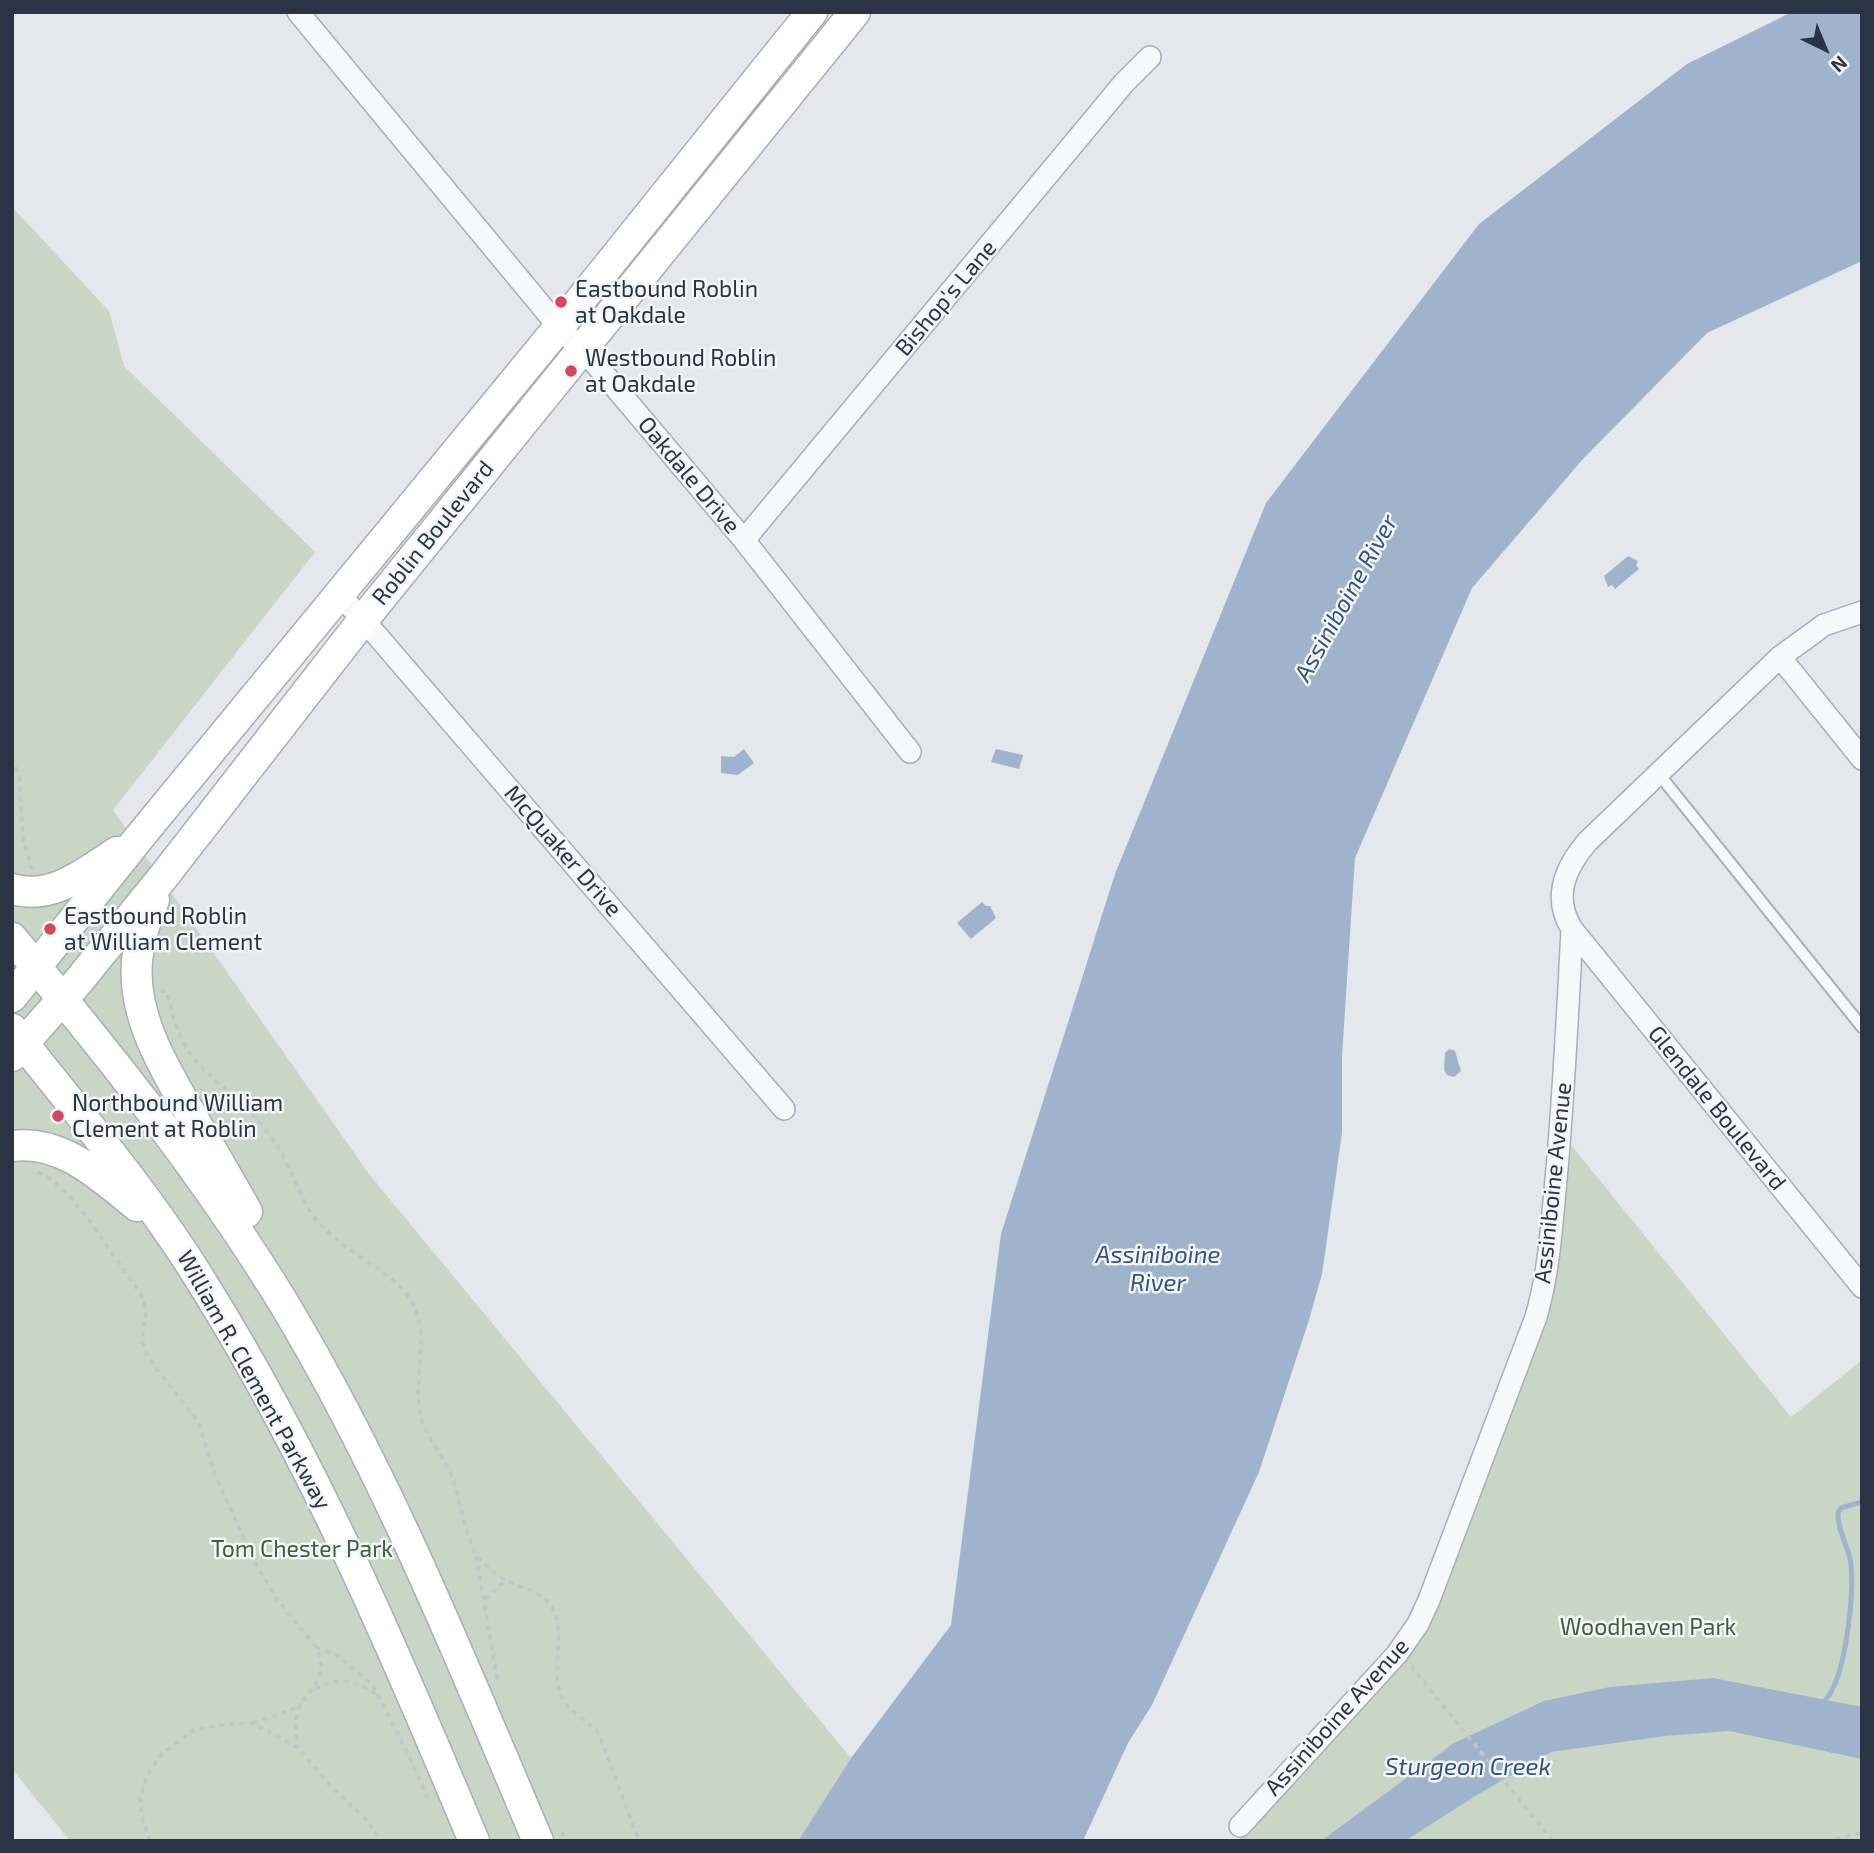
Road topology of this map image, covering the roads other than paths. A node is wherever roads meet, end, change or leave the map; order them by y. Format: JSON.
{"nodes":[{"id":1,"x":298,"y":12,"type":"edge"},
{"id":2,"x":812,"y":12,"type":"edge"},
{"id":3,"x":855,"y":12,"type":"edge"},
{"id":4,"x":1150,"y":57,"type":"dead end"},
{"id":5,"x":559,"y":327,"type":"junction"},
{"id":6,"x":581,"y":348,"type":"junction"},
{"id":7,"x":744,"y":540,"type":"junction"},
{"id":8,"x":339,"y":594,"type":"junction"},
{"id":9,"x":1862,"y":612,"type":"edge"},
{"id":10,"x":363,"y":620,"type":"junction"},
{"id":11,"x":1780,"y":657,"type":"junction"},
{"id":12,"x":910,"y":752,"type":"dead end"},
{"id":13,"x":1862,"y":759,"type":"edge"},
{"id":14,"x":1658,"y":773,"type":"junction"},
{"id":15,"x":138,"y":839,"type":"junction"},
{"id":16,"x":164,"y":876,"type":"junction"},
{"id":17,"x":24,"y":891,"type":"edge"},
{"id":18,"x":1572,"y":929,"type":"junction"},
{"id":19,"x":12,"y":938,"type":"edge"},
{"id":20,"x":37,"y":967,"type":"junction"},
{"id":21,"x":12,"y":997,"type":"edge"},
{"id":22,"x":63,"y":999,"type":"junction"},
{"id":23,"x":1862,"y":1027,"type":"edge"},
{"id":24,"x":16,"y":1043,"type":"edge"},
{"id":25,"x":784,"y":1109,"type":"dead end"},
{"id":26,"x":12,"y":1146,"type":"edge"},
{"id":27,"x":170,"y":1233,"type":"junction"},
{"id":28,"x":1862,"y":1287,"type":"edge"},
{"id":29,"x":274,"y":1288,"type":"junction"},
{"id":30,"x":1246,"y":1818,"type":"dead end"},
{"id":31,"x":474,"y":1841,"type":"edge"},
{"id":32,"x":537,"y":1841,"type":"edge"}],
"edges":[{"from":1,"to":5,"type":"street","name":"Oakdale Drive"},
{"from":2,"to":5,"type":"main road","name":"Roblin Boulevard"},
{"from":3,"to":6,"type":"main road","name":"Roblin Boulevard"},
{"from":4,"to":7,"type":"street","name":"Bishop's Lane"},
{"from":5,"to":6,"type":"street","name":"Oakdale Drive"},
{"from":5,"to":8,"type":"main road","name":"Roblin Boulevard"},
{"from":6,"to":7,"type":"street","name":"Oakdale Drive"},
{"from":6,"to":10,"type":"main road","name":"Roblin Boulevard"},
{"from":7,"to":12,"type":"street","name":"Oakdale Drive"},
{"from":8,"to":10,"type":"street","name":"McQuaker Drive"},
{"from":8,"to":15,"type":"main road","name":"Roblin Boulevard"},
{"from":9,"to":11,"type":"street","name":"Assiniboine Avenue"},
{"from":10,"to":16,"type":"main road","name":"Roblin Boulevard"},
{"from":10,"to":25,"type":"street","name":"McQuaker Drive"},
{"from":11,"to":13,"type":"street"},
{"from":11,"to":14,"type":"street","name":"Assiniboine Avenue"},
{"from":14,"to":18,"type":"street","name":"Assiniboine Avenue"},
{"from":14,"to":23,"type":"lane"},
{"from":15,"to":17,"type":"main road"},
{"from":15,"to":20,"type":"main road","name":"Roblin Boulevard"},
{"from":16,"to":22,"type":"main road","name":"Roblin Boulevard"},
{"from":16,"to":29,"type":"main road"},
{"from":18,"to":28,"type":"street","name":"Glendale Boulevard"},
{"from":18,"to":30,"type":"street","name":"Assiniboine Avenue"},
{"from":19,"to":20,"type":"main road"},
{"from":20,"to":21,"type":"main road","name":"Roblin Boulevard"},
{"from":20,"to":22,"type":"main road"},
{"from":22,"to":24,"type":"main road","name":"Roblin Boulevard"},
{"from":22,"to":29,"type":"main road"},
{"from":24,"to":27,"type":"main road","name":"William R. Clement Parkway"},
{"from":26,"to":27,"type":"main road"},
{"from":27,"to":31,"type":"main road","name":"William R. Clement Parkway"},
{"from":29,"to":32,"type":"main road"}]}
